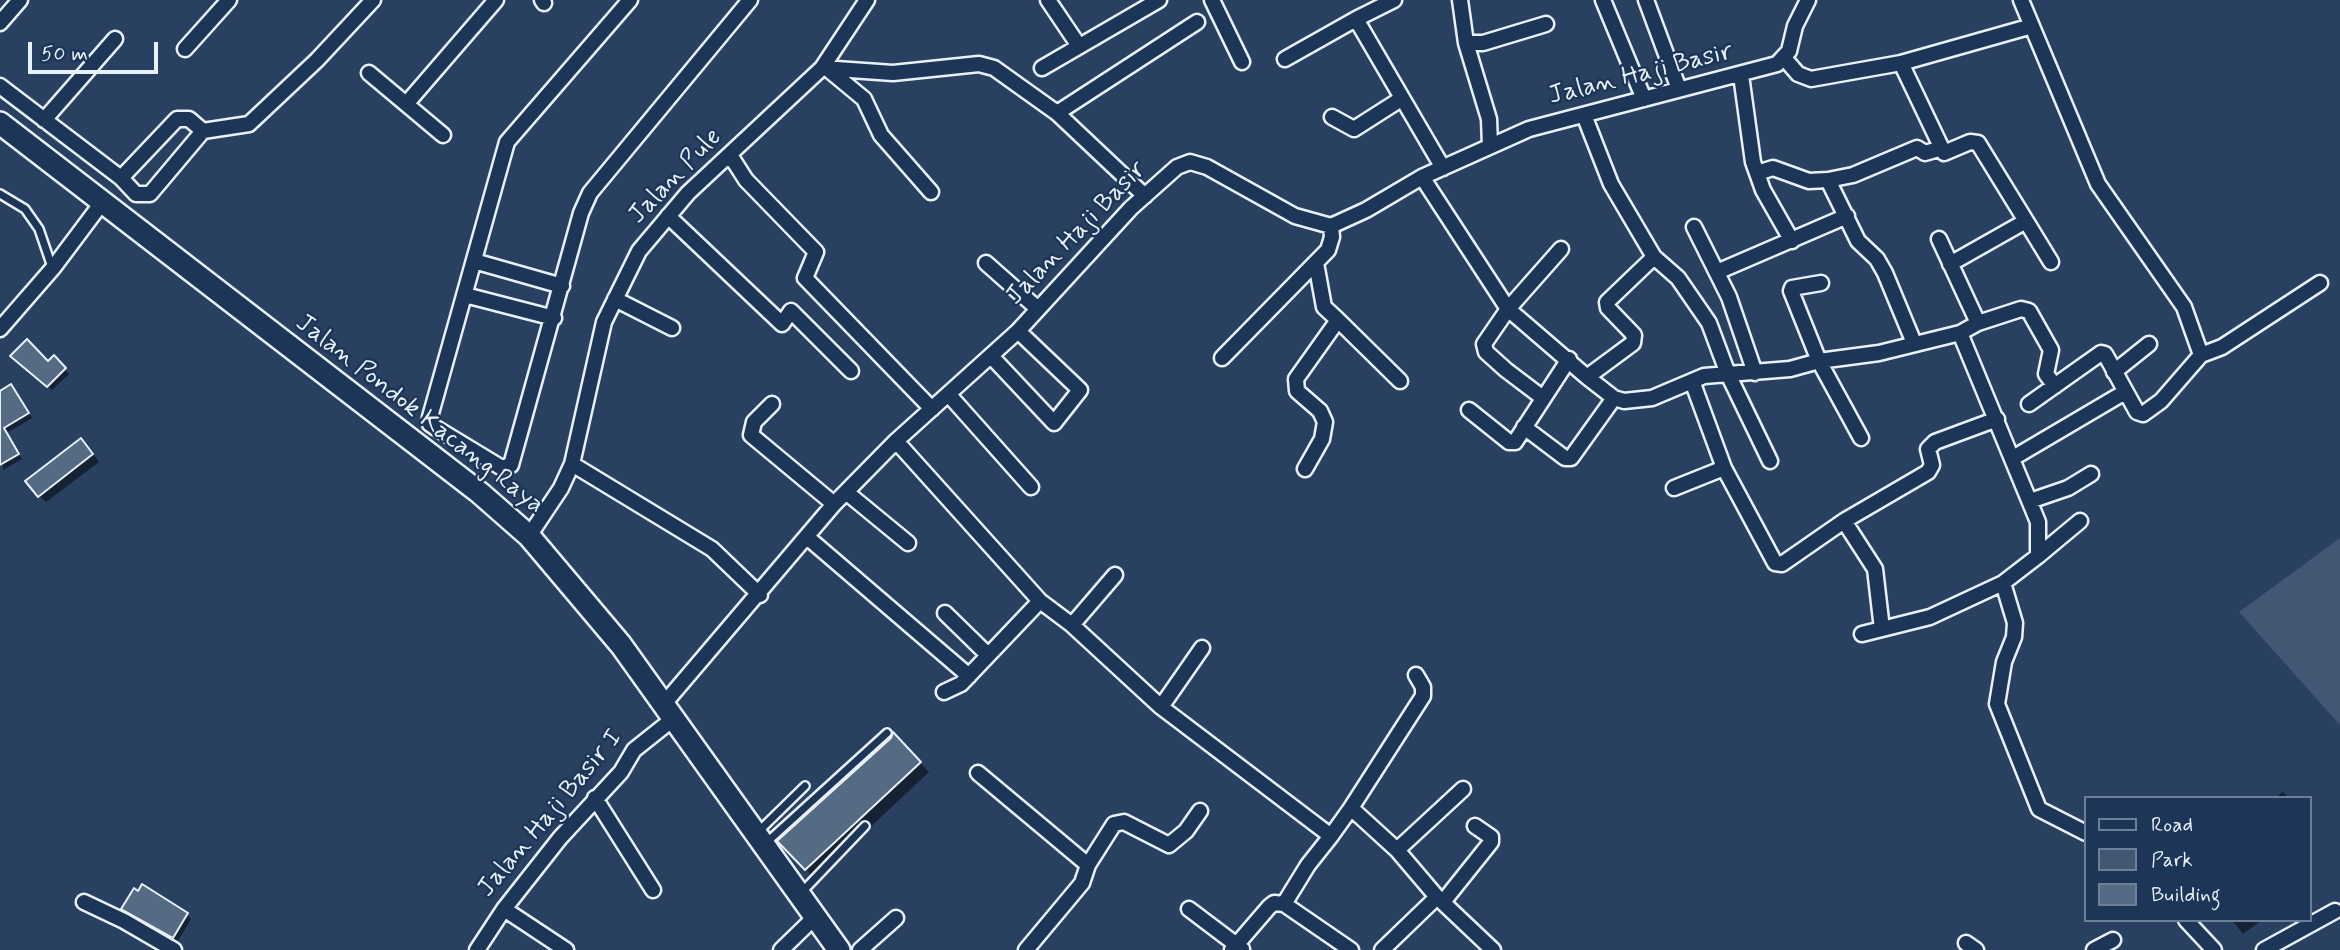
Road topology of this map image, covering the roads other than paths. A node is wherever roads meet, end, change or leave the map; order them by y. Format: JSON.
{"nodes":[{"id":1,"x":20,"y":0,"type":"edge"},
{"id":2,"x":229,"y":0,"type":"edge"},
{"id":3,"x":373,"y":0,"type":"edge"},
{"id":4,"x":496,"y":0,"type":"edge"},
{"id":5,"x":630,"y":0,"type":"edge"},
{"id":6,"x":750,"y":0,"type":"edge"},
{"id":7,"x":867,"y":0,"type":"edge"},
{"id":8,"x":1048,"y":0,"type":"edge"},
{"id":9,"x":1159,"y":0,"type":"edge"},
{"id":10,"x":1212,"y":0,"type":"edge"},
{"id":11,"x":1394,"y":0,"type":"edge"},
{"id":12,"x":1460,"y":0,"type":"edge"},
{"id":13,"x":1603,"y":0,"type":"edge"},
{"id":14,"x":1646,"y":0,"type":"edge"},
{"id":15,"x":1808,"y":0,"type":"edge"},
{"id":16,"x":2021,"y":0,"type":"edge"},
{"id":17,"x":1356,"y":19,"type":"junction"},
{"id":18,"x":1197,"y":22,"type":"dead end"},
{"id":19,"x":0,"y":23,"type":"edge"},
{"id":20,"x":1546,"y":24,"type":"dead end"},
{"id":21,"x":2032,"y":26,"type":"junction"},
{"id":22,"x":115,"y":39,"type":"dead end"},
{"id":23,"x":1466,"y":43,"type":"junction"},
{"id":24,"x":1079,"y":46,"type":"junction"},
{"id":25,"x":185,"y":50,"type":"dead end"},
{"id":26,"x":1285,"y":59,"type":"dead end"},
{"id":27,"x":1785,"y":59,"type":"junction"},
{"id":28,"x":1242,"y":62,"type":"dead end"},
{"id":29,"x":1901,"y":63,"type":"junction"},
{"id":30,"x":1042,"y":68,"type":"dead end"},
{"id":31,"x":825,"y":69,"type":"junction"},
{"id":32,"x":369,"y":73,"type":"dead end"},
{"id":33,"x":1741,"y":75,"type":"junction"},
{"id":34,"x":0,"y":86,"type":"edge"},
{"id":35,"x":1679,"y":89,"type":"junction"},
{"id":36,"x":1401,"y":99,"type":"junction"},
{"id":37,"x":1644,"y":99,"type":"junction"},
{"id":38,"x":407,"y":103,"type":"junction"},
{"id":39,"x":1057,"y":113,"type":"junction"},
{"id":40,"x":1584,"y":115,"type":"junction"},
{"id":41,"x":1332,"y":117,"type":"dead end"},
{"id":42,"x":44,"y":120,"type":"junction"},
{"id":43,"x":0,"y":123,"type":"edge"},
{"id":44,"x":203,"y":131,"type":"junction"},
{"id":45,"x":443,"y":135,"type":"dead end"},
{"id":46,"x":1490,"y":146,"type":"junction"},
{"id":47,"x":1942,"y":148,"type":"junction"},
{"id":48,"x":730,"y":155,"type":"junction"},
{"id":49,"x":1443,"y":168,"type":"junction"},
{"id":50,"x":1757,"y":173,"type":"junction"},
{"id":51,"x":1422,"y":177,"type":"junction"},
{"id":52,"x":121,"y":178,"type":"junction"},
{"id":53,"x":1828,"y":180,"type":"junction"},
{"id":54,"x":931,"y":192,"type":"dead end"},
{"id":55,"x":0,"y":194,"type":"edge"},
{"id":56,"x":1144,"y":196,"type":"junction"},
{"id":57,"x":101,"y":204,"type":"junction"},
{"id":58,"x":668,"y":216,"type":"junction"},
{"id":59,"x":1847,"y":216,"type":"junction"},
{"id":60,"x":2026,"y":221,"type":"junction"},
{"id":61,"x":1331,"y":226,"type":"junction"},
{"id":62,"x":1694,"y":227,"type":"dead end"},
{"id":63,"x":1939,"y":239,"type":"dead end"},
{"id":64,"x":1792,"y":241,"type":"junction"},
{"id":65,"x":1561,"y":249,"type":"dead end"},
{"id":66,"x":1654,"y":257,"type":"junction"},
{"id":67,"x":474,"y":261,"type":"junction"},
{"id":68,"x":2051,"y":262,"type":"dead end"},
{"id":69,"x":986,"y":263,"type":"dead end"},
{"id":70,"x":1316,"y":263,"type":"junction"},
{"id":71,"x":1950,"y":264,"type":"junction"},
{"id":72,"x":53,"y":268,"type":"junction"},
{"id":73,"x":1717,"y":272,"type":"junction"},
{"id":74,"x":1821,"y":283,"type":"dead end"},
{"id":75,"x":2320,"y":283,"type":"dead end"},
{"id":76,"x":562,"y":286,"type":"junction"},
{"id":77,"x":465,"y":295,"type":"junction"},
{"id":78,"x":615,"y":299,"type":"junction"},
{"id":79,"x":1038,"y":309,"type":"junction"},
{"id":80,"x":1508,"y":309,"type":"junction"},
{"id":81,"x":554,"y":318,"type":"junction"},
{"id":82,"x":1338,"y":320,"type":"junction"},
{"id":83,"x":1978,"y":323,"type":"junction"},
{"id":84,"x":672,"y":328,"type":"dead end"},
{"id":85,"x":0,"y":329,"type":"edge"},
{"id":86,"x":1018,"y":331,"type":"junction"},
{"id":87,"x":1960,"y":333,"type":"junction"},
{"id":88,"x":1914,"y":343,"type":"junction"},
{"id":89,"x":2148,"y":344,"type":"dead end"},
{"id":90,"x":2201,"y":355,"type":"junction"},
{"id":91,"x":991,"y":356,"type":"junction"},
{"id":92,"x":1222,"y":358,"type":"dead end"},
{"id":93,"x":1569,"y":359,"type":"junction"},
{"id":94,"x":1819,"y":361,"type":"junction"},
{"id":95,"x":851,"y":371,"type":"dead end"},
{"id":96,"x":2114,"y":372,"type":"junction"},
{"id":97,"x":1755,"y":373,"type":"junction"},
{"id":98,"x":1728,"y":374,"type":"junction"},
{"id":99,"x":1587,"y":377,"type":"junction"},
{"id":100,"x":1692,"y":381,"type":"junction"},
{"id":101,"x":1400,"y":382,"type":"dead end"},
{"id":102,"x":2055,"y":386,"type":"junction"},
{"id":103,"x":2125,"y":392,"type":"junction"},
{"id":104,"x":948,"y":395,"type":"junction"},
{"id":105,"x":1543,"y":398,"type":"junction"},
{"id":106,"x":1614,"y":398,"type":"junction"},
{"id":107,"x":772,"y":404,"type":"dead end"},
{"id":108,"x":2029,"y":404,"type":"dead end"},
{"id":109,"x":932,"y":409,"type":"junction"},
{"id":110,"x":1469,"y":410,"type":"dead end"},
{"id":111,"x":1997,"y":419,"type":"junction"},
{"id":112,"x":1524,"y":427,"type":"junction"},
{"id":113,"x":1861,"y":438,"type":"dead end"},
{"id":114,"x":896,"y":441,"type":"junction"},
{"id":115,"x":2013,"y":458,"type":"junction"},
{"id":116,"x":1770,"y":461,"type":"dead end"},
{"id":117,"x":572,"y":464,"type":"junction"},
{"id":118,"x":1724,"y":468,"type":"junction"},
{"id":119,"x":1305,"y":469,"type":"dead end"},
{"id":120,"x":2091,"y":474,"type":"dead end"},
{"id":121,"x":1031,"y":487,"type":"dead end"},
{"id":122,"x":1674,"y":488,"type":"dead end"},
{"id":123,"x":846,"y":492,"type":"junction"},
{"id":124,"x":2030,"y":501,"type":"junction"},
{"id":125,"x":834,"y":504,"type":"junction"},
{"id":126,"x":1844,"y":521,"type":"junction"},
{"id":127,"x":2080,"y":521,"type":"dead end"},
{"id":128,"x":529,"y":536,"type":"junction"},
{"id":129,"x":807,"y":537,"type":"junction"},
{"id":130,"x":908,"y":543,"type":"dead end"},
{"id":131,"x":2038,"y":556,"type":"junction"},
{"id":132,"x":1115,"y":575,"type":"dead end"},
{"id":133,"x":2003,"y":583,"type":"junction"},
{"id":134,"x":760,"y":595,"type":"junction"},
{"id":135,"x":1040,"y":601,"type":"junction"},
{"id":136,"x":945,"y":613,"type":"dead end"},
{"id":137,"x":1072,"y":625,"type":"junction"},
{"id":138,"x":1882,"y":629,"type":"junction"},
{"id":139,"x":1862,"y":635,"type":"dead end"},
{"id":140,"x":1202,"y":648,"type":"dead end"},
{"id":141,"x":988,"y":655,"type":"junction"},
{"id":142,"x":1416,"y":675,"type":"dead end"},
{"id":143,"x":969,"y":676,"type":"junction"},
{"id":144,"x":944,"y":692,"type":"dead end"},
{"id":145,"x":1161,"y":707,"type":"junction"},
{"id":146,"x":668,"y":712,"type":"junction"},
{"id":147,"x":887,"y":733,"type":"dead end"},
{"id":148,"x":978,"y":773,"type":"dead end"},
{"id":149,"x":805,"y":786,"type":"dead end"},
{"id":150,"x":1463,"y":789,"type":"dead end"},
{"id":151,"x":595,"y":798,"type":"junction"},
{"id":152,"x":1351,"y":808,"type":"junction"},
{"id":153,"x":1200,"y":811,"type":"dead end"},
{"id":154,"x":1475,"y":826,"type":"dead end"},
{"id":155,"x":865,"y":827,"type":"dead end"},
{"id":156,"x":2084,"y":832,"type":"edge"},
{"id":157,"x":1331,"y":836,"type":"junction"},
{"id":158,"x":759,"y":840,"type":"junction"},
{"id":159,"x":1397,"y":850,"type":"junction"},
{"id":160,"x":1088,"y":865,"type":"junction"},
{"id":161,"x":653,"y":890,"type":"dead end"},
{"id":162,"x":799,"y":895,"type":"junction"},
{"id":163,"x":1440,"y":900,"type":"junction"},
{"id":164,"x":84,"y":902,"type":"dead end"},
{"id":165,"x":1284,"y":904,"type":"junction"},
{"id":166,"x":504,"y":909,"type":"junction"},
{"id":167,"x":1189,"y":909,"type":"dead end"},
{"id":168,"x":2335,"y":911,"type":"dead end"},
{"id":169,"x":815,"y":917,"type":"junction"},
{"id":170,"x":896,"y":918,"type":"dead end"},
{"id":171,"x":2189,"y":922,"type":"edge"},
{"id":172,"x":2113,"y":940,"type":"dead end"},
{"id":173,"x":1486,"y":948,"type":"edge"},
{"id":174,"x":1237,"y":949,"type":"edge"},
{"id":175,"x":174,"y":950,"type":"edge"},
{"id":176,"x":477,"y":950,"type":"edge"},
{"id":177,"x":566,"y":950,"type":"edge"},
{"id":178,"x":781,"y":950,"type":"edge"},
{"id":179,"x":839,"y":950,"type":"edge"},
{"id":180,"x":860,"y":950,"type":"edge"},
{"id":181,"x":1026,"y":950,"type":"edge"},
{"id":182,"x":1351,"y":950,"type":"edge"},
{"id":183,"x":1382,"y":950,"type":"edge"},
{"id":184,"x":2094,"y":950,"type":"edge"},
{"id":185,"x":2214,"y":950,"type":"edge"},
{"id":186,"x":2264,"y":950,"type":"edge"}],
"edges":[{"from":1,"to":19,"type":"street"},
{"from":2,"to":25,"type":"street"},
{"from":3,"to":44,"type":"street"},
{"from":4,"to":38,"type":"street"},
{"from":5,"to":67,"type":"street"},
{"from":6,"to":76,"type":"street"},
{"from":7,"to":31,"type":"street","name":"Jalan Pule"},
{"from":8,"to":24,"type":"street"},
{"from":9,"to":24,"type":"street"},
{"from":10,"to":28,"type":"street"},
{"from":11,"to":17,"type":"street"},
{"from":12,"to":23,"type":"street"},
{"from":13,"to":37,"type":"street"},
{"from":14,"to":35,"type":"street"},
{"from":15,"to":27,"type":"street"},
{"from":16,"to":21,"type":"street"},
{"from":17,"to":26,"type":"street"},
{"from":17,"to":36,"type":"street"},
{"from":18,"to":39,"type":"street"},
{"from":20,"to":23,"type":"street"},
{"from":21,"to":29,"type":"street"},
{"from":21,"to":90,"type":"street"},
{"from":22,"to":42,"type":"street"},
{"from":23,"to":46,"type":"street"},
{"from":24,"to":30,"type":"street"},
{"from":27,"to":29,"type":"street"},
{"from":27,"to":33,"type":"street","name":"Jalan Haji Basir"},
{"from":29,"to":47,"type":"street"},
{"from":31,"to":39,"type":"street"},
{"from":31,"to":48,"type":"street","name":"Jalan Pule"},
{"from":31,"to":54,"type":"street"},
{"from":32,"to":38,"type":"street"},
{"from":33,"to":35,"type":"street","name":"Jalan Haji Basir"},
{"from":33,"to":50,"type":"street"},
{"from":34,"to":42,"type":"street"},
{"from":35,"to":37,"type":"street","name":"Jalan Haji Basir"},
{"from":36,"to":41,"type":"street"},
{"from":36,"to":49,"type":"street"},
{"from":37,"to":40,"type":"street","name":"Jalan Haji Basir"},
{"from":38,"to":45,"type":"street"},
{"from":39,"to":56,"type":"street"},
{"from":40,"to":46,"type":"street","name":"Jalan Haji Basir"},
{"from":40,"to":66,"type":"street"},
{"from":42,"to":52,"type":"street"},
{"from":43,"to":57,"type":"main road","name":"Jalan Pondok Kacang Raya"},
{"from":44,"to":52,"type":"street"},
{"from":44,"to":52,"type":"street"},
{"from":46,"to":49,"type":"street","name":"Jalan Haji Basir"},
{"from":47,"to":53,"type":"street"},
{"from":47,"to":60,"type":"street"},
{"from":48,"to":58,"type":"street","name":"Jalan Pule"},
{"from":48,"to":109,"type":"street"},
{"from":49,"to":51,"type":"street","name":"Jalan Haji Basir"},
{"from":50,"to":53,"type":"street"},
{"from":50,"to":64,"type":"street"},
{"from":51,"to":61,"type":"street","name":"Jalan Haji Basir"},
{"from":51,"to":80,"type":"street"},
{"from":53,"to":59,"type":"street"},
{"from":55,"to":72,"type":"lane"},
{"from":56,"to":61,"type":"street","name":"Jalan Haji Basir"},
{"from":56,"to":79,"type":"street","name":"Jalan Haji Basir"},
{"from":57,"to":72,"type":"street"},
{"from":57,"to":128,"type":"main road","name":"Jalan Pondok Kacang Raya"},
{"from":58,"to":78,"type":"street","name":"Jalan Pule"},
{"from":58,"to":95,"type":"street"},
{"from":59,"to":64,"type":"street"},
{"from":59,"to":88,"type":"street"},
{"from":60,"to":68,"type":"street"},
{"from":60,"to":71,"type":"street"},
{"from":61,"to":70,"type":"street"},
{"from":62,"to":73,"type":"street"},
{"from":63,"to":71,"type":"street"},
{"from":64,"to":73,"type":"street"},
{"from":65,"to":80,"type":"street"},
{"from":66,"to":98,"type":"street"},
{"from":66,"to":99,"type":"street"},
{"from":67,"to":76,"type":"street"},
{"from":67,"to":77,"type":"street"},
{"from":69,"to":79,"type":"street"},
{"from":70,"to":82,"type":"street"},
{"from":70,"to":92,"type":"street"},
{"from":71,"to":83,"type":"street"},
{"from":72,"to":85,"type":"street"},
{"from":73,"to":97,"type":"street"},
{"from":74,"to":94,"type":"street"},
{"from":75,"to":90,"type":"street"},
{"from":76,"to":81,"type":"street"},
{"from":77,"to":81,"type":"street"},
{"from":77,"to":81,"type":"street"},
{"from":78,"to":84,"type":"street"},
{"from":78,"to":117,"type":"street","name":"Jalan Pule"},
{"from":79,"to":86,"type":"street","name":"Jalan Haji Basir"},
{"from":80,"to":93,"type":"street"},
{"from":80,"to":105,"type":"street"},
{"from":82,"to":101,"type":"street"},
{"from":82,"to":119,"type":"street"},
{"from":83,"to":87,"type":"street"},
{"from":83,"to":102,"type":"street"},
{"from":86,"to":91,"type":"street","name":"Jalan Haji Basir"},
{"from":86,"to":91,"type":"street"},
{"from":87,"to":88,"type":"street"},
{"from":87,"to":111,"type":"street"},
{"from":88,"to":94,"type":"street"},
{"from":89,"to":96,"type":"street"},
{"from":90,"to":103,"type":"street"},
{"from":91,"to":104,"type":"street","name":"Jalan Haji Basir"},
{"from":93,"to":99,"type":"street"},
{"from":93,"to":105,"type":"street"},
{"from":94,"to":97,"type":"street"},
{"from":94,"to":113,"type":"street"},
{"from":96,"to":102,"type":"street"},
{"from":96,"to":103,"type":"street"},
{"from":97,"to":98,"type":"street"},
{"from":98,"to":100,"type":"street"},
{"from":98,"to":116,"type":"street"},
{"from":99,"to":106,"type":"street"},
{"from":100,"to":106,"type":"street"},
{"from":100,"to":118,"type":"street"},
{"from":102,"to":108,"type":"street"},
{"from":103,"to":115,"type":"street"},
{"from":104,"to":109,"type":"street","name":"Jalan Haji Basir"},
{"from":104,"to":121,"type":"street"},
{"from":105,"to":112,"type":"street"},
{"from":106,"to":112,"type":"street"},
{"from":107,"to":125,"type":"street"},
{"from":109,"to":114,"type":"street","name":"Jalan Haji Basir"},
{"from":110,"to":112,"type":"street"},
{"from":111,"to":115,"type":"street"},
{"from":111,"to":126,"type":"street"},
{"from":114,"to":123,"type":"street","name":"Jalan Haji Basir"},
{"from":114,"to":135,"type":"street"},
{"from":115,"to":124,"type":"street"},
{"from":117,"to":128,"type":"street","name":"Jalan Pule"},
{"from":117,"to":134,"type":"street"},
{"from":118,"to":122,"type":"street"},
{"from":118,"to":126,"type":"street"},
{"from":120,"to":124,"type":"street"},
{"from":123,"to":125,"type":"street","name":"Jalan Haji Basir"},
{"from":123,"to":130,"type":"street"},
{"from":124,"to":131,"type":"street"},
{"from":125,"to":129,"type":"street","name":"Jalan Haji Basir"},
{"from":126,"to":138,"type":"street"},
{"from":127,"to":131,"type":"street"},
{"from":128,"to":146,"type":"main road","name":"Jalan Pondok Kacang Raya"},
{"from":129,"to":134,"type":"street","name":"Jalan Haji Basir"},
{"from":129,"to":143,"type":"street"},
{"from":131,"to":133,"type":"street"},
{"from":132,"to":137,"type":"street"},
{"from":133,"to":138,"type":"street"},
{"from":133,"to":156,"type":"street"},
{"from":134,"to":146,"type":"street","name":"Jalan Haji Basir"},
{"from":135,"to":137,"type":"street"},
{"from":135,"to":141,"type":"street"},
{"from":136,"to":141,"type":"street"},
{"from":137,"to":145,"type":"street"},
{"from":138,"to":139,"type":"street"},
{"from":140,"to":145,"type":"street"},
{"from":141,"to":143,"type":"street"},
{"from":142,"to":152,"type":"street"},
{"from":143,"to":144,"type":"street"},
{"from":145,"to":157,"type":"street"},
{"from":146,"to":151,"type":"street","name":"Jalan Haji Basir I"},
{"from":146,"to":158,"type":"main road","name":"Jalan Pondok Kacang Raya"},
{"from":147,"to":158,"type":"lane"},
{"from":148,"to":160,"type":"street"},
{"from":149,"to":158,"type":"lane"},
{"from":150,"to":159,"type":"street"},
{"from":151,"to":161,"type":"street"},
{"from":151,"to":166,"type":"street","name":"Jalan Haji Basir I"},
{"from":152,"to":157,"type":"street"},
{"from":152,"to":159,"type":"street"},
{"from":153,"to":160,"type":"street"},
{"from":154,"to":163,"type":"street"},
{"from":155,"to":162,"type":"lane"},
{"from":157,"to":165,"type":"street"},
{"from":158,"to":162,"type":"main road","name":"Jalan Pondok Kacang Raya"},
{"from":159,"to":163,"type":"street"},
{"from":160,"to":181,"type":"street"},
{"from":162,"to":169,"type":"main road","name":"Jalan Pondok Kacang Raya"},
{"from":163,"to":173,"type":"street"},
{"from":163,"to":183,"type":"street"},
{"from":164,"to":175,"type":"street"},
{"from":165,"to":174,"type":"street"},
{"from":165,"to":182,"type":"street"},
{"from":166,"to":176,"type":"street","name":"Jalan Haji Basir I"},
{"from":166,"to":177,"type":"street"},
{"from":167,"to":174,"type":"street"},
{"from":168,"to":186,"type":"street"},
{"from":169,"to":178,"type":"street"},
{"from":169,"to":179,"type":"main road","name":"Jalan Pondok Kacang Raya"},
{"from":170,"to":180,"type":"street"},
{"from":171,"to":185,"type":"street"},
{"from":172,"to":184,"type":"street"}]}
